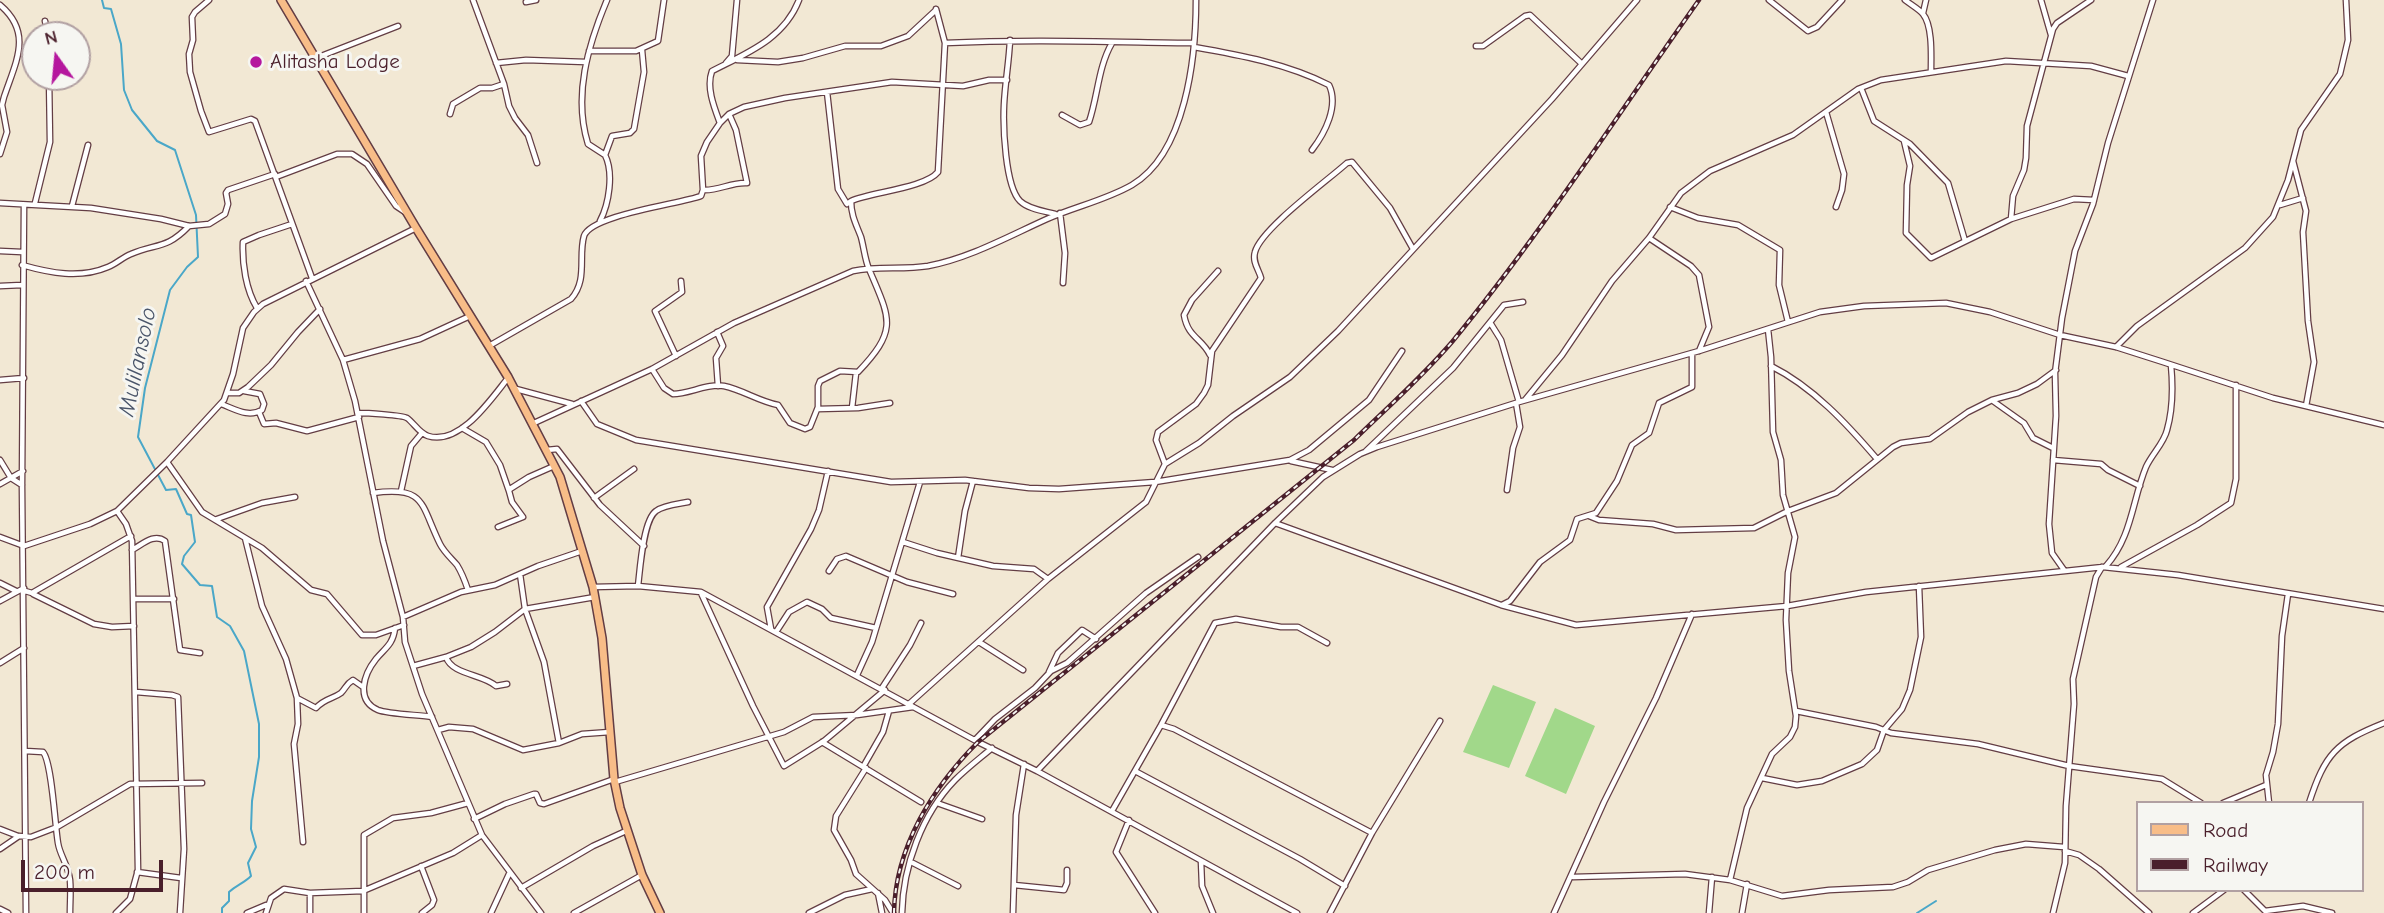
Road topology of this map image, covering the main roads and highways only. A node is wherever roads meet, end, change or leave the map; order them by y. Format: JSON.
{"nodes":[{"id":1,"x":281,"y":0,"type":"edge"},
{"id":2,"x":660,"y":913,"type":"edge"}],
"edges":[{"from":1,"to":2,"type":"main road"}]}
